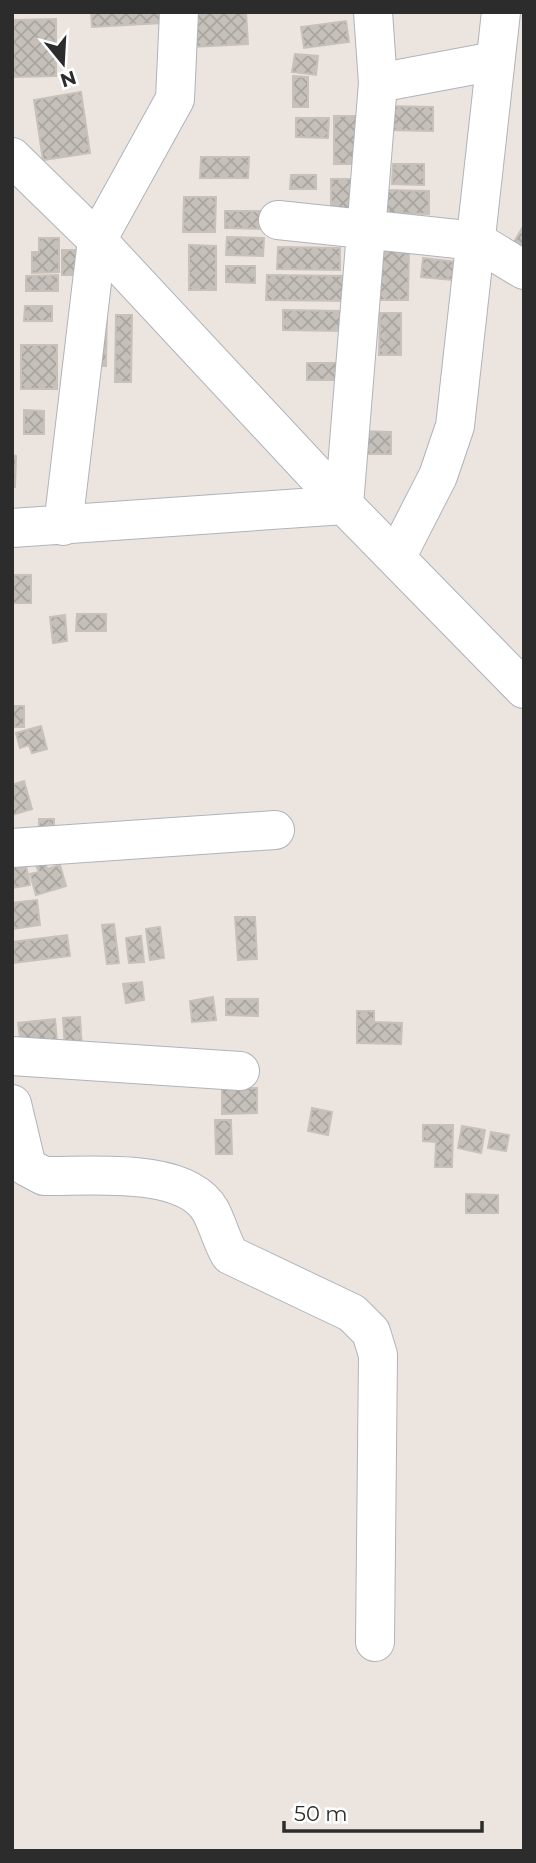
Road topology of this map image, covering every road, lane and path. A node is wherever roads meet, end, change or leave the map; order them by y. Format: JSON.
{"nodes":[{"id":1,"x":179,"y":12,"type":"edge"},
{"id":2,"x":373,"y":12,"type":"edge"},
{"id":3,"x":501,"y":12,"type":"edge"},
{"id":4,"x":495,"y":61,"type":"junction"},
{"id":5,"x":378,"y":83,"type":"junction"},
{"id":6,"x":12,"y":157,"type":"edge"},
{"id":7,"x":278,"y":220,"type":"dead end"},
{"id":8,"x":366,"y":229,"type":"junction"},
{"id":9,"x":97,"y":240,"type":"junction"},
{"id":10,"x":476,"y":241,"type":"junction"},
{"id":11,"x":524,"y":270,"type":"edge"},
{"id":12,"x":344,"y":505,"type":"junction"},
{"id":13,"x":63,"y":526,"type":"junction"},
{"id":14,"x":12,"y":528,"type":"edge"},
{"id":15,"x":396,"y":558,"type":"junction"},
{"id":16,"x":524,"y":689,"type":"edge"},
{"id":17,"x":275,"y":830,"type":"dead end"},
{"id":18,"x":12,"y":848,"type":"edge"},
{"id":19,"x":12,"y":1056,"type":"edge"},
{"id":20,"x":240,"y":1071,"type":"dead end"},
{"id":21,"x":12,"y":1104,"type":"edge"},
{"id":22,"x":376,"y":1642,"type":"dead end"}],
"edges":[{"from":1,"to":9,"type":"street"},
{"from":2,"to":5,"type":"street"},
{"from":3,"to":4,"type":"street"},
{"from":4,"to":5,"type":"street"},
{"from":4,"to":10,"type":"street"},
{"from":5,"to":8,"type":"street"},
{"from":6,"to":9,"type":"street"},
{"from":7,"to":8,"type":"street"},
{"from":8,"to":10,"type":"street"},
{"from":8,"to":12,"type":"street"},
{"from":9,"to":12,"type":"street"},
{"from":9,"to":13,"type":"street"},
{"from":10,"to":11,"type":"street"},
{"from":10,"to":15,"type":"street"},
{"from":12,"to":13,"type":"street"},
{"from":12,"to":15,"type":"street"},
{"from":13,"to":14,"type":"street"},
{"from":15,"to":16,"type":"street"},
{"from":17,"to":18,"type":"street"},
{"from":19,"to":20,"type":"street"},
{"from":21,"to":22,"type":"street"}]}
